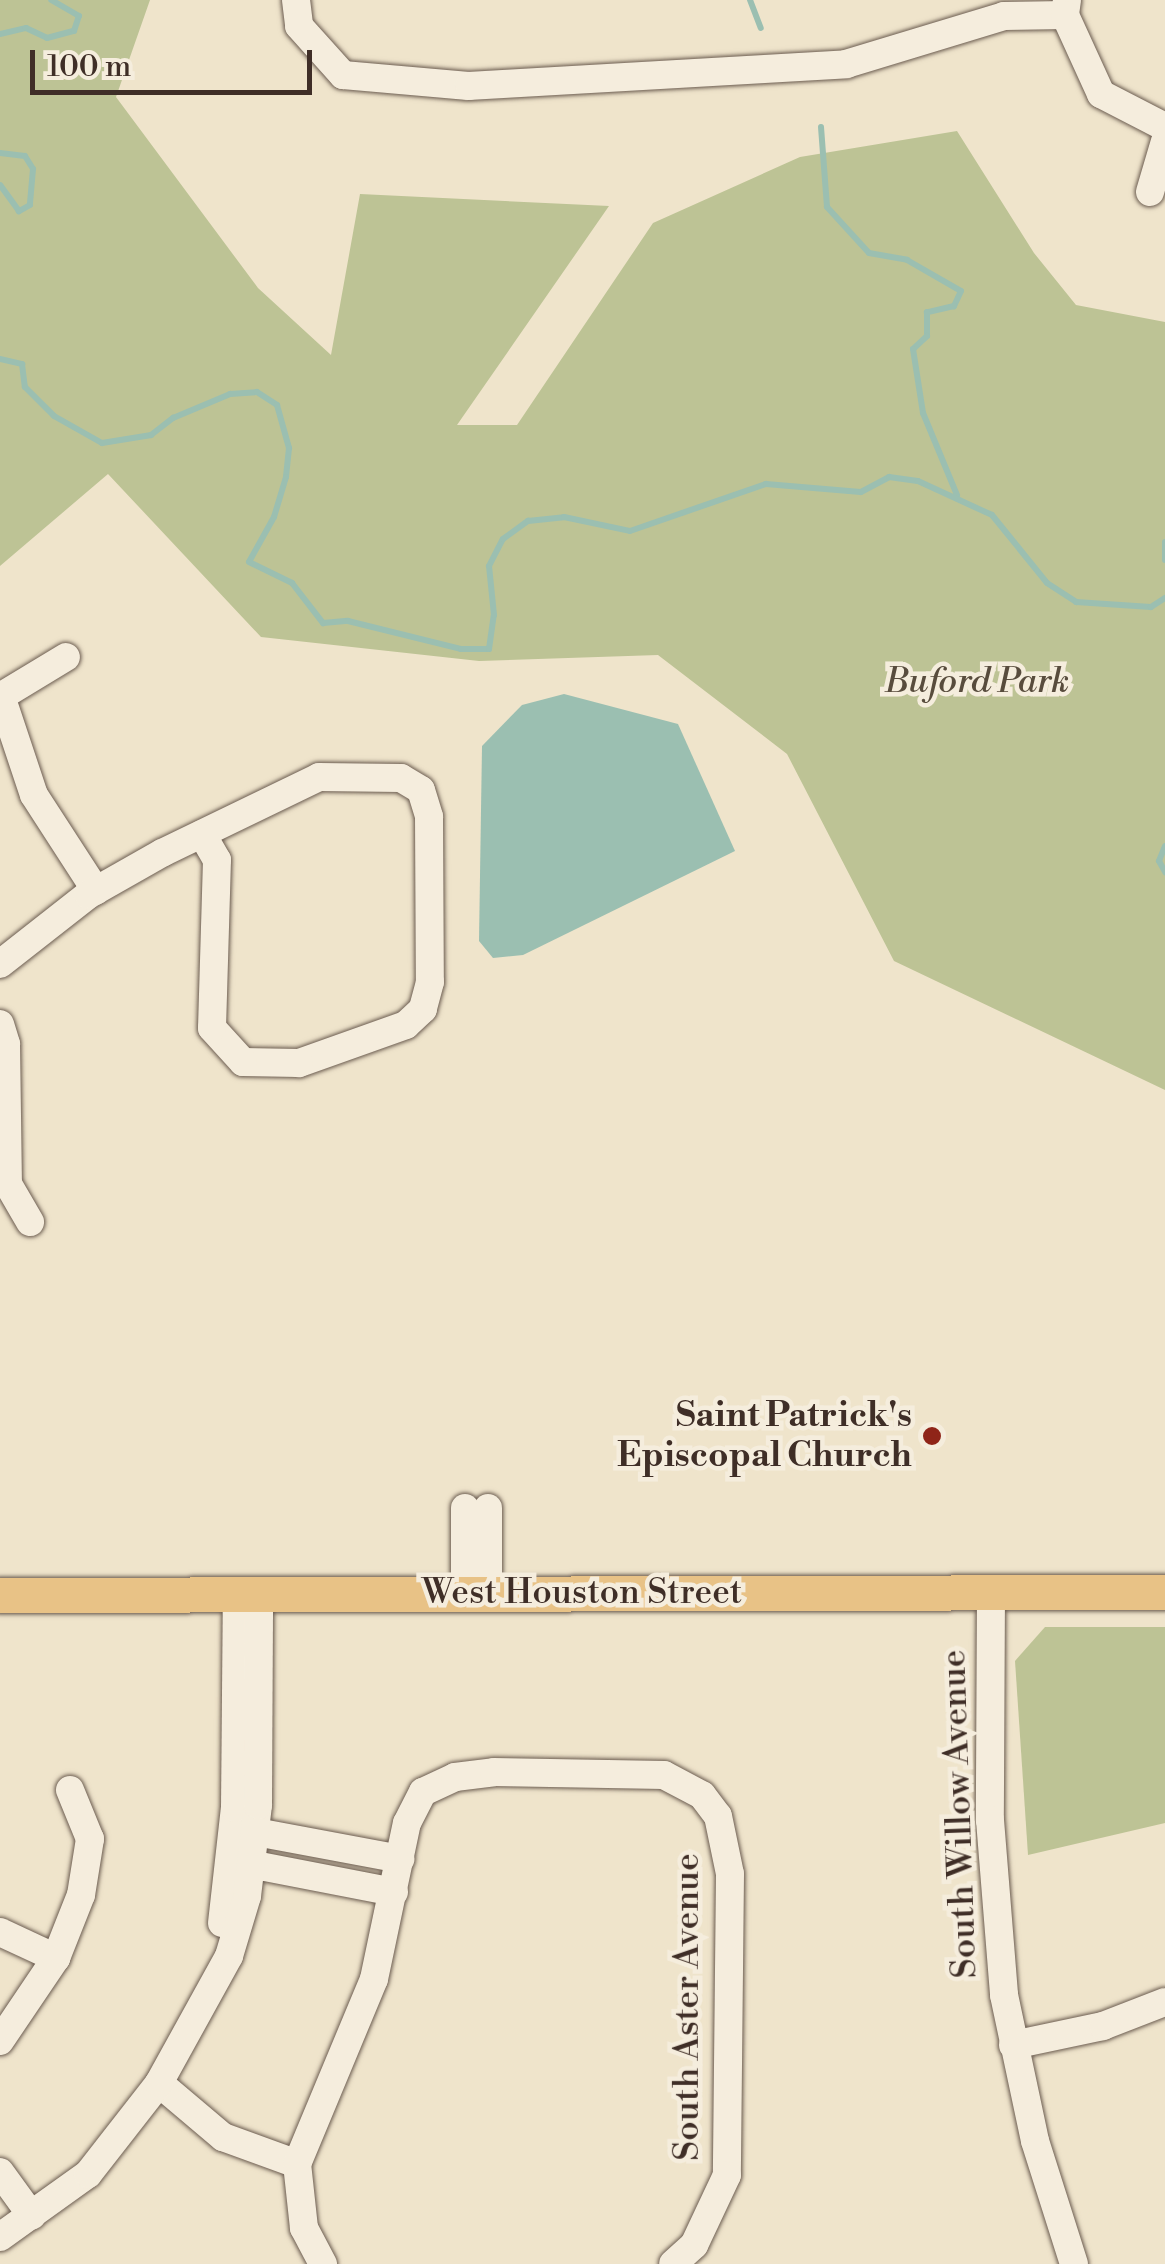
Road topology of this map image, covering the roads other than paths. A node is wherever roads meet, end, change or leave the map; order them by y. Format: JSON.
{"nodes":[{"id":1,"x":296,"y":0,"type":"edge"},
{"id":2,"x":1066,"y":8,"type":"edge"},
{"id":3,"x":1165,"y":127,"type":"edge"},
{"id":4,"x":1165,"y":141,"type":"edge"},
{"id":5,"x":1150,"y":192,"type":"dead end"},
{"id":6,"x":66,"y":657,"type":"dead end"},
{"id":7,"x":0,"y":696,"type":"edge"},
{"id":8,"x":202,"y":834,"type":"junction"},
{"id":9,"x":96,"y":890,"type":"junction"},
{"id":10,"x":0,"y":964,"type":"edge"},
{"id":11,"x":0,"y":1024,"type":"edge"},
{"id":12,"x":30,"y":1222,"type":"dead end"},
{"id":13,"x":477,"y":1508,"type":"dead end"},
{"id":14,"x":1165,"y":1592,"type":"edge"},
{"id":15,"x":477,"y":1593,"type":"junction"},
{"id":16,"x":991,"y":1593,"type":"junction"},
{"id":17,"x":248,"y":1594,"type":"junction"},
{"id":18,"x":0,"y":1595,"type":"edge"},
{"id":19,"x":70,"y":1790,"type":"dead end"},
{"id":20,"x":256,"y":1832,"type":"junction"},
{"id":21,"x":302,"y":1839,"type":"junction"},
{"id":22,"x":400,"y":1860,"type":"junction"},
{"id":23,"x":243,"y":1862,"type":"junction"},
{"id":24,"x":297,"y":1870,"type":"junction"},
{"id":25,"x":394,"y":1892,"type":"junction"},
{"id":26,"x":0,"y":1932,"type":"edge"},
{"id":27,"x":56,"y":1958,"type":"junction"},
{"id":28,"x":1165,"y":2002,"type":"edge"},
{"id":29,"x":0,"y":2042,"type":"edge"},
{"id":30,"x":1013,"y":2045,"type":"junction"},
{"id":31,"x":154,"y":2091,"type":"junction"},
{"id":32,"x":297,"y":2164,"type":"junction"},
{"id":33,"x":0,"y":2172,"type":"edge"},
{"id":34,"x":32,"y":2216,"type":"junction"},
{"id":35,"x":2,"y":2232,"type":"edge"},
{"id":36,"x":323,"y":2264,"type":"edge"},
{"id":37,"x":673,"y":2264,"type":"edge"},
{"id":38,"x":1074,"y":2264,"type":"edge"}],
"edges":[{"from":1,"to":2,"type":"street"},
{"from":2,"to":3,"type":"street"},
{"from":4,"to":5,"type":"street"},
{"from":6,"to":7,"type":"street"},
{"from":7,"to":9,"type":"street"},
{"from":8,"to":8,"type":"street"},
{"from":8,"to":9,"type":"street"},
{"from":9,"to":10,"type":"street"},
{"from":11,"to":12,"type":"street"},
{"from":13,"to":15,"type":"street"},
{"from":14,"to":16,"type":"main road","name":"West Houston Street"},
{"from":15,"to":16,"type":"main road","name":"West Houston Street"},
{"from":15,"to":17,"type":"main road","name":"West Houston Street"},
{"from":16,"to":30,"type":"street","name":"South Willow Avenue"},
{"from":17,"to":18,"type":"main road","name":"West Houston Street"},
{"from":17,"to":20,"type":"street"},
{"from":17,"to":23,"type":"street"},
{"from":19,"to":27,"type":"street"},
{"from":20,"to":21,"type":"street"},
{"from":20,"to":23,"type":"street"},
{"from":21,"to":22,"type":"street"},
{"from":21,"to":24,"type":"street"},
{"from":22,"to":25,"type":"street"},
{"from":22,"to":37,"type":"street","name":"South Aster Avenue"},
{"from":23,"to":24,"type":"street"},
{"from":23,"to":31,"type":"street"},
{"from":24,"to":25,"type":"street"},
{"from":25,"to":32,"type":"street"},
{"from":26,"to":27,"type":"street"},
{"from":27,"to":29,"type":"street"},
{"from":28,"to":30,"type":"street"},
{"from":30,"to":38,"type":"street","name":"South Willow Avenue"},
{"from":31,"to":32,"type":"street"},
{"from":31,"to":34,"type":"street"},
{"from":32,"to":36,"type":"street"},
{"from":33,"to":34,"type":"street"},
{"from":34,"to":35,"type":"street"}]}
